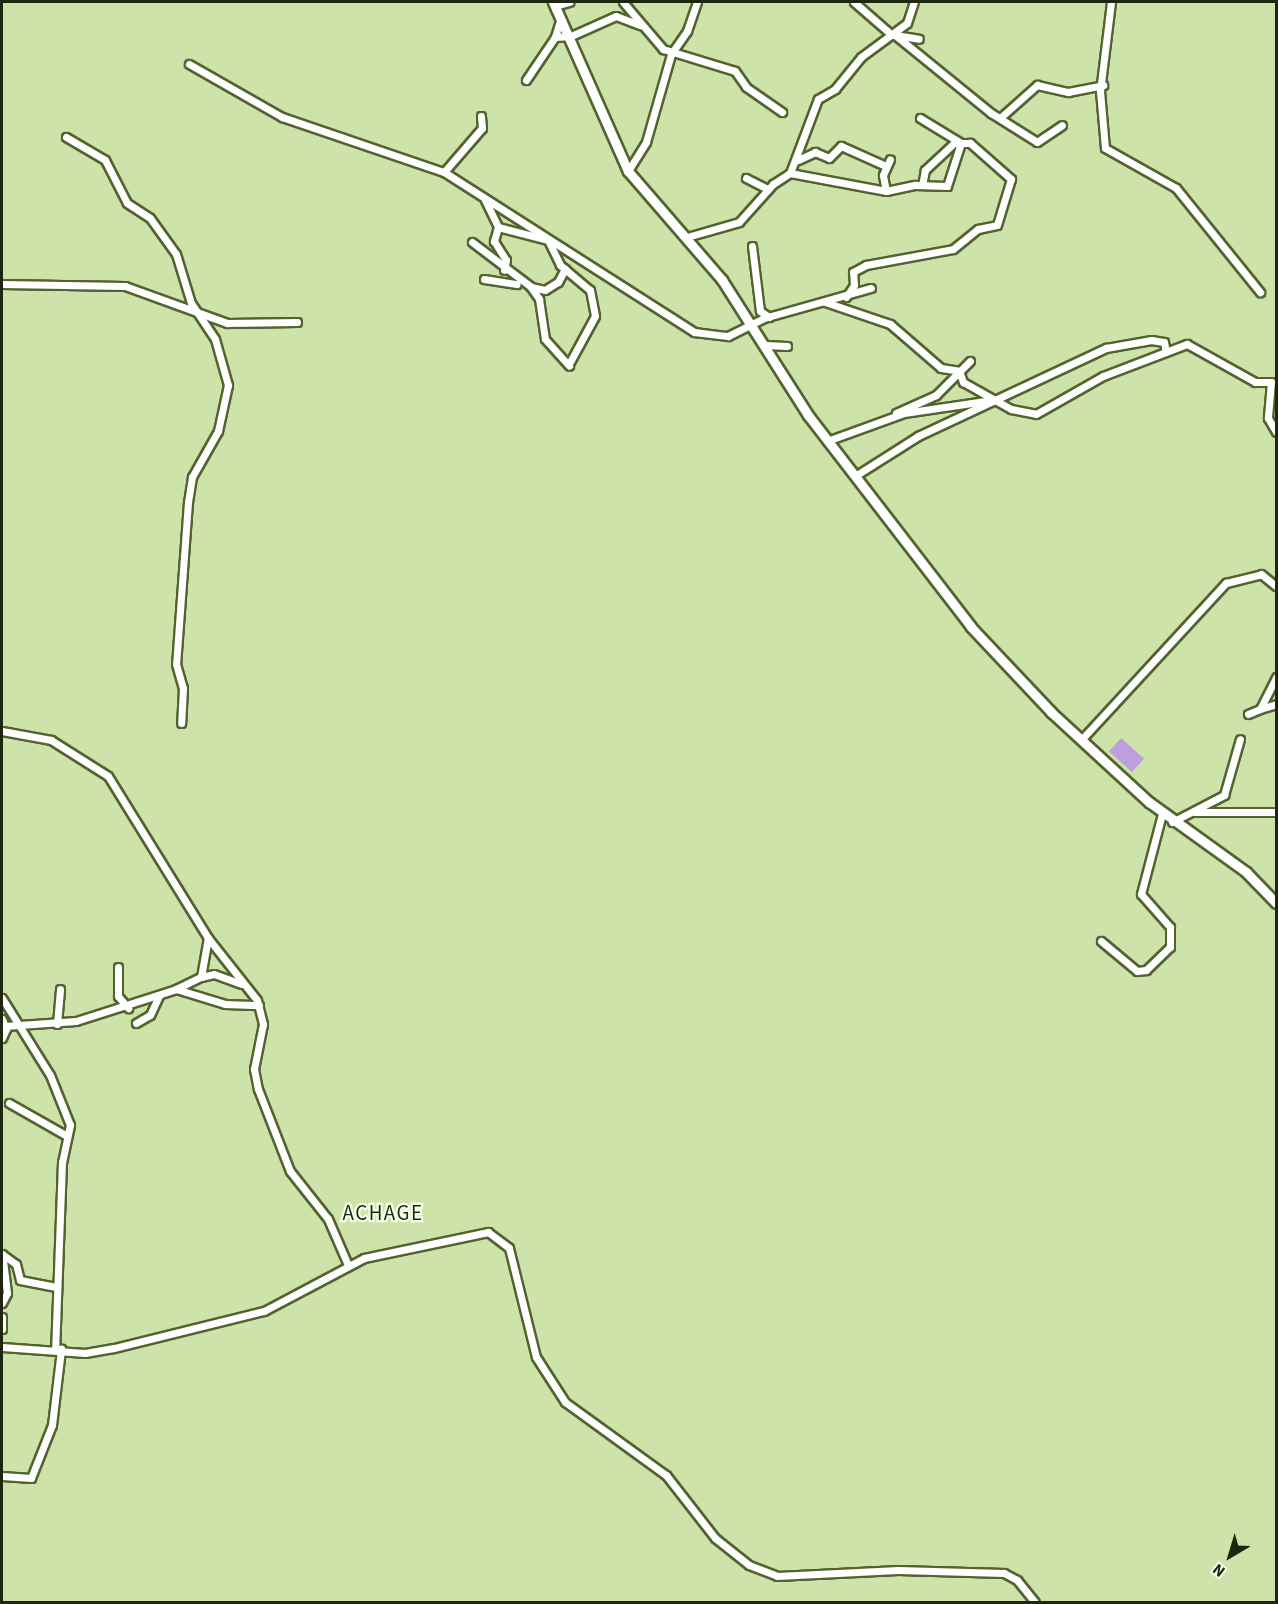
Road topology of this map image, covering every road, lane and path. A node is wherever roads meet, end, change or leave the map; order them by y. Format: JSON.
{"nodes":[{"id":1,"x":569,"y":2,"type":"edge"},
{"id":2,"x":623,"y":2,"type":"edge"},
{"id":3,"x":697,"y":2,"type":"edge"},
{"id":4,"x":854,"y":2,"type":"edge"},
{"id":5,"x":914,"y":2,"type":"edge"},
{"id":6,"x":1111,"y":2,"type":"edge"},
{"id":7,"x":554,"y":4,"type":"edge"},
{"id":8,"x":559,"y":24,"type":"junction"},
{"id":9,"x":640,"y":25,"type":"junction"},
{"id":10,"x":893,"y":35,"type":"junction"},
{"id":11,"x":555,"y":37,"type":"junction"},
{"id":12,"x":565,"y":37,"type":"junction"},
{"id":13,"x":919,"y":39,"type":"dead end"},
{"id":14,"x":673,"y":48,"type":"junction"},
{"id":15,"x":189,"y":64,"type":"dead end"},
{"id":16,"x":526,"y":80,"type":"dead end"},
{"id":17,"x":1103,"y":85,"type":"junction"},
{"id":18,"x":782,"y":112,"type":"dead end"},
{"id":19,"x":481,"y":116,"type":"dead end"},
{"id":20,"x":920,"y":118,"type":"dead end"},
{"id":21,"x":1000,"y":118,"type":"junction"},
{"id":22,"x":1062,"y":125,"type":"dead end"},
{"id":23,"x":66,"y":137,"type":"dead end"},
{"id":24,"x":961,"y":143,"type":"junction"},
{"id":25,"x":798,"y":160,"type":"dead end"},
{"id":26,"x":628,"y":171,"type":"junction"},
{"id":27,"x":444,"y":172,"type":"junction"},
{"id":28,"x":790,"y":173,"type":"junction"},
{"id":29,"x":746,"y":178,"type":"dead end"},
{"id":30,"x":922,"y":185,"type":"junction"},
{"id":31,"x":768,"y":189,"type":"junction"},
{"id":32,"x":886,"y":191,"type":"junction"},
{"id":33,"x":482,"y":196,"type":"junction"},
{"id":34,"x":498,"y":227,"type":"junction"},
{"id":35,"x":687,"y":237,"type":"junction"},
{"id":36,"x":472,"y":242,"type":"dead end"},
{"id":37,"x":753,"y":246,"type":"dead end"},
{"id":38,"x":565,"y":269,"type":"junction"},
{"id":39,"x":504,"y":270,"type":"junction"},
{"id":40,"x":484,"y":279,"type":"dead end"},
{"id":41,"x":2,"y":284,"type":"edge"},
{"id":42,"x":530,"y":287,"type":"junction"},
{"id":43,"x":872,"y":288,"type":"dead end"},
{"id":44,"x":1260,"y":292,"type":"dead end"},
{"id":45,"x":846,"y":297,"type":"junction"},
{"id":46,"x":825,"y":302,"type":"junction"},
{"id":47,"x":202,"y":314,"type":"junction"},
{"id":48,"x":769,"y":317,"type":"junction"},
{"id":49,"x":297,"y":322,"type":"dead end"},
{"id":50,"x":756,"y":327,"type":"junction"},
{"id":51,"x":766,"y":345,"type":"junction"},
{"id":52,"x":787,"y":346,"type":"dead end"},
{"id":53,"x":1166,"y":352,"type":"junction"},
{"id":54,"x":970,"y":361,"type":"dead end"},
{"id":55,"x":959,"y":372,"type":"junction"},
{"id":56,"x":995,"y":401,"type":"junction"},
{"id":57,"x":881,"y":421,"type":"junction"},
{"id":58,"x":1276,"y":432,"type":"edge"},
{"id":59,"x":827,"y":441,"type":"junction"},
{"id":60,"x":855,"y":476,"type":"junction"},
{"id":61,"x":1276,"y":586,"type":"edge"},
{"id":62,"x":1276,"y":677,"type":"edge"},
{"id":63,"x":1276,"y":704,"type":"edge"},
{"id":64,"x":1260,"y":709,"type":"junction"},
{"id":65,"x":1248,"y":714,"type":"dead end"},
{"id":66,"x":181,"y":723,"type":"dead end"},
{"id":67,"x":2,"y":731,"type":"edge"},
{"id":68,"x":1240,"y":739,"type":"dead end"},
{"id":69,"x":1081,"y":740,"type":"junction"},
{"id":70,"x":1276,"y":812,"type":"edge"},
{"id":71,"x":1194,"y":813,"type":"junction"},
{"id":72,"x":1162,"y":814,"type":"junction"},
{"id":73,"x":1172,"y":822,"type":"junction"},
{"id":74,"x":1276,"y":903,"type":"edge"},
{"id":75,"x":208,"y":938,"type":"junction"},
{"id":76,"x":1101,"y":942,"type":"dead end"},
{"id":77,"x":118,"y":967,"type":"dead end"},
{"id":78,"x":201,"y":977,"type":"junction"},
{"id":79,"x":244,"y":985,"type":"junction"},
{"id":80,"x":60,"y":988,"type":"dead end"},
{"id":81,"x":176,"y":989,"type":"junction"},
{"id":82,"x":159,"y":996,"type":"junction"},
{"id":83,"x":2,"y":998,"type":"edge"},
{"id":84,"x":259,"y":1005,"type":"junction"},
{"id":85,"x":128,"y":1008,"type":"junction"},
{"id":86,"x":4,"y":1022,"type":"edge"},
{"id":87,"x":136,"y":1023,"type":"dead end"},
{"id":88,"x":57,"y":1024,"type":"junction"},
{"id":89,"x":20,"y":1025,"type":"junction"},
{"id":90,"x":2,"y":1038,"type":"edge"},
{"id":91,"x":9,"y":1103,"type":"dead end"},
{"id":92,"x":67,"y":1136,"type":"junction"},
{"id":93,"x":348,"y":1265,"type":"junction"},
{"id":94,"x":57,"y":1287,"type":"junction"},
{"id":95,"x":2,"y":1303,"type":"edge"},
{"id":96,"x":2,"y":1317,"type":"edge"},
{"id":97,"x":2,"y":1329,"type":"edge"},
{"id":98,"x":2,"y":1347,"type":"edge"},
{"id":99,"x":58,"y":1349,"type":"junction"},
{"id":100,"x":2,"y":1476,"type":"edge"},
{"id":101,"x":1035,"y":1602,"type":"edge"}],
"edges":[{"from":1,"to":7,"type":"street"},
{"from":2,"to":9,"type":"street"},
{"from":3,"to":14,"type":"street"},
{"from":4,"to":10,"type":"street"},
{"from":5,"to":10,"type":"street"},
{"from":6,"to":17,"type":"street"},
{"from":7,"to":8,"type":"street"},
{"from":8,"to":11,"type":"street"},
{"from":8,"to":12,"type":"street"},
{"from":9,"to":12,"type":"street"},
{"from":9,"to":14,"type":"street"},
{"from":10,"to":13,"type":"street"},
{"from":10,"to":21,"type":"street"},
{"from":10,"to":28,"type":"street"},
{"from":11,"to":12,"type":"street"},
{"from":11,"to":16,"type":"street"},
{"from":12,"to":26,"type":"street"},
{"from":14,"to":18,"type":"street"},
{"from":14,"to":26,"type":"street"},
{"from":15,"to":27,"type":"street"},
{"from":17,"to":21,"type":"street"},
{"from":17,"to":44,"type":"street"},
{"from":19,"to":27,"type":"street"},
{"from":20,"to":24,"type":"street"},
{"from":21,"to":22,"type":"street"},
{"from":23,"to":47,"type":"street"},
{"from":24,"to":30,"type":"street"},
{"from":24,"to":30,"type":"street"},
{"from":24,"to":45,"type":"street"},
{"from":25,"to":32,"type":"street"},
{"from":26,"to":35,"type":"street"},
{"from":27,"to":33,"type":"street"},
{"from":28,"to":31,"type":"street"},
{"from":28,"to":32,"type":"street"},
{"from":29,"to":31,"type":"street"},
{"from":30,"to":32,"type":"street"},
{"from":31,"to":35,"type":"street"},
{"from":33,"to":34,"type":"street"},
{"from":33,"to":50,"type":"street"},
{"from":34,"to":38,"type":"street"},
{"from":34,"to":39,"type":"street"},
{"from":35,"to":50,"type":"street"},
{"from":36,"to":39,"type":"street"},
{"from":37,"to":48,"type":"street"},
{"from":38,"to":42,"type":"street"},
{"from":38,"to":42,"type":"street"},
{"from":39,"to":42,"type":"street"},
{"from":40,"to":42,"type":"street"},
{"from":41,"to":47,"type":"street"},
{"from":43,"to":45,"type":"street"},
{"from":45,"to":46,"type":"street"},
{"from":46,"to":48,"type":"street"},
{"from":46,"to":55,"type":"street"},
{"from":47,"to":49,"type":"street"},
{"from":47,"to":66,"type":"street"},
{"from":48,"to":50,"type":"street"},
{"from":50,"to":51,"type":"street"},
{"from":51,"to":52,"type":"street"},
{"from":51,"to":59,"type":"street"},
{"from":53,"to":56,"type":"street"},
{"from":53,"to":56,"type":"street"},
{"from":53,"to":58,"type":"street"},
{"from":54,"to":55,"type":"street"},
{"from":55,"to":56,"type":"street"},
{"from":55,"to":57,"type":"street"},
{"from":56,"to":57,"type":"street"},
{"from":56,"to":60,"type":"street"},
{"from":57,"to":59,"type":"street"},
{"from":59,"to":60,"type":"street"},
{"from":60,"to":69,"type":"street"},
{"from":61,"to":69,"type":"street"},
{"from":62,"to":64,"type":"street"},
{"from":63,"to":64,"type":"street"},
{"from":64,"to":65,"type":"street"},
{"from":67,"to":75,"type":"street"},
{"from":68,"to":71,"type":"street"},
{"from":69,"to":72,"type":"street"},
{"from":70,"to":71,"type":"street"},
{"from":71,"to":73,"type":"street"},
{"from":72,"to":73,"type":"street"},
{"from":72,"to":76,"type":"street"},
{"from":73,"to":74,"type":"street"},
{"from":75,"to":78,"type":"street"},
{"from":75,"to":79,"type":"street"},
{"from":77,"to":85,"type":"street"},
{"from":78,"to":79,"type":"street"},
{"from":78,"to":81,"type":"street"},
{"from":79,"to":84,"type":"street"},
{"from":80,"to":88,"type":"street"},
{"from":81,"to":82,"type":"street"},
{"from":81,"to":84,"type":"street"},
{"from":82,"to":85,"type":"street"},
{"from":82,"to":87,"type":"street"},
{"from":83,"to":89,"type":"street"},
{"from":84,"to":93,"type":"street"},
{"from":85,"to":88,"type":"street"},
{"from":86,"to":89,"type":"street"},
{"from":86,"to":90,"type":"street"},
{"from":88,"to":89,"type":"street"},
{"from":89,"to":92,"type":"street"},
{"from":91,"to":92,"type":"street"},
{"from":92,"to":94,"type":"street"},
{"from":93,"to":99,"type":"street"},
{"from":93,"to":101,"type":"street"},
{"from":94,"to":95,"type":"street"},
{"from":94,"to":99,"type":"street"},
{"from":96,"to":97,"type":"street"},
{"from":98,"to":99,"type":"street"},
{"from":99,"to":100,"type":"street"}]}
